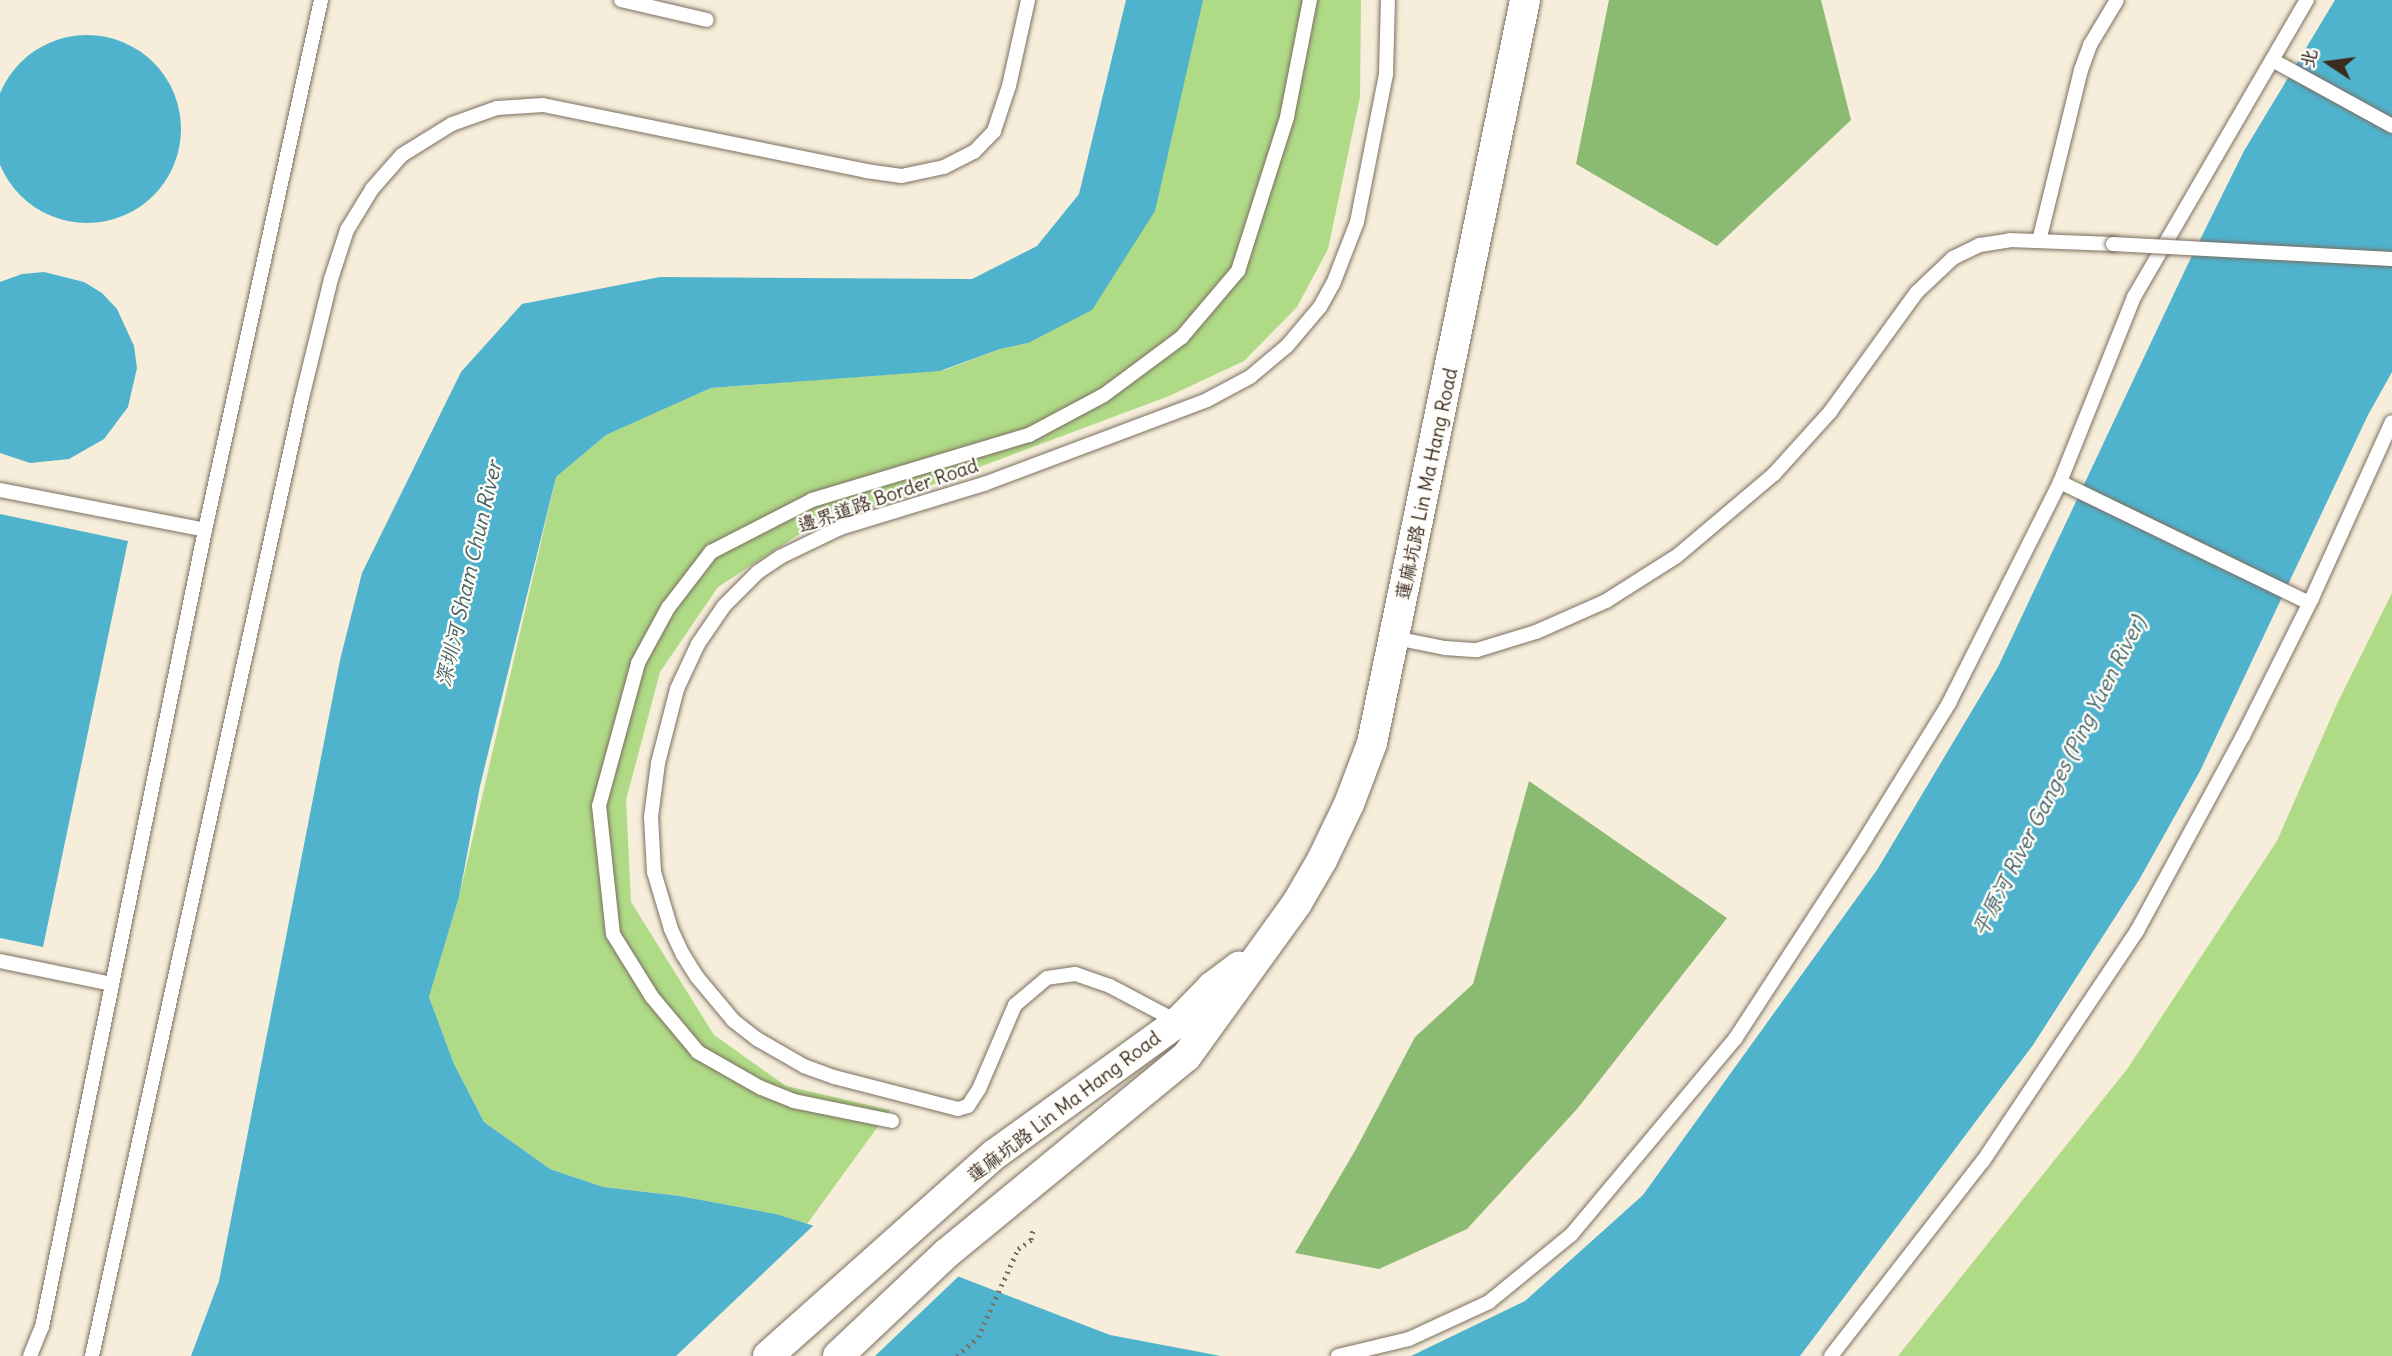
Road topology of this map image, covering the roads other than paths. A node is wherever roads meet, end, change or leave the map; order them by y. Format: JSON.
{"nodes":[{"id":1,"x":321,"y":0,"type":"edge"},
{"id":2,"x":621,"y":0,"type":"edge"},
{"id":3,"x":1028,"y":0,"type":"edge"},
{"id":4,"x":1310,"y":0,"type":"edge"},
{"id":5,"x":1388,"y":0,"type":"edge"},
{"id":6,"x":1525,"y":0,"type":"edge"},
{"id":7,"x":2117,"y":0,"type":"edge"},
{"id":8,"x":2307,"y":0,"type":"edge"},
{"id":9,"x":707,"y":20,"type":"dead end"},
{"id":10,"x":2274,"y":61,"type":"junction"},
{"id":11,"x":2392,"y":126,"type":"edge"},
{"id":12,"x":2039,"y":241,"type":"junction"},
{"id":13,"x":2392,"y":259,"type":"edge"},
{"id":14,"x":2392,"y":422,"type":"edge"},
{"id":15,"x":2060,"y":482,"type":"junction"},
{"id":16,"x":0,"y":489,"type":"edge"},
{"id":17,"x":205,"y":530,"type":"junction"},
{"id":18,"x":2309,"y":603,"type":"junction"},
{"id":19,"x":1395,"y":638,"type":"junction"},
{"id":20,"x":0,"y":961,"type":"edge"},
{"id":21,"x":112,"y":984,"type":"junction"},
{"id":22,"x":1190,"y":1028,"type":"junction"},
{"id":23,"x":892,"y":1121,"type":"dead end"},
{"id":24,"x":30,"y":1356,"type":"edge"},
{"id":25,"x":92,"y":1356,"type":"edge"},
{"id":26,"x":768,"y":1356,"type":"edge"},
{"id":27,"x":838,"y":1356,"type":"edge"},
{"id":28,"x":1338,"y":1356,"type":"edge"},
{"id":29,"x":1831,"y":1356,"type":"edge"}],
"edges":[{"from":1,"to":17,"type":"lane"},
{"from":2,"to":9,"type":"lane"},
{"from":3,"to":25,"type":"lane"},
{"from":4,"to":23,"type":"lane"},
{"from":5,"to":22,"type":"lane","name":"邊界道路 Border Road"},
{"from":6,"to":19,"type":"street","name":"蓮麻坑路 Lin Ma Hang Road"},
{"from":7,"to":12,"type":"lane"},
{"from":8,"to":10,"type":"lane"},
{"from":10,"to":11,"type":"lane"},
{"from":10,"to":15,"type":"lane"},
{"from":12,"to":13,"type":"lane","bridge":true},
{"from":12,"to":19,"type":"lane"},
{"from":14,"to":18,"type":"lane"},
{"from":15,"to":18,"type":"lane"},
{"from":15,"to":28,"type":"lane"},
{"from":16,"to":17,"type":"lane"},
{"from":17,"to":21,"type":"lane"},
{"from":18,"to":29,"type":"lane"},
{"from":19,"to":22,"type":"street","name":"蓮麻坑路 Lin Ma Hang Road"},
{"from":20,"to":21,"type":"lane"},
{"from":21,"to":24,"type":"lane"},
{"from":22,"to":26,"type":"street","name":"蓮麻坑路 Lin Ma Hang Road"},
{"from":22,"to":27,"type":"street","name":"蓮麻坑路 Lin Ma Hang Road"}]}
